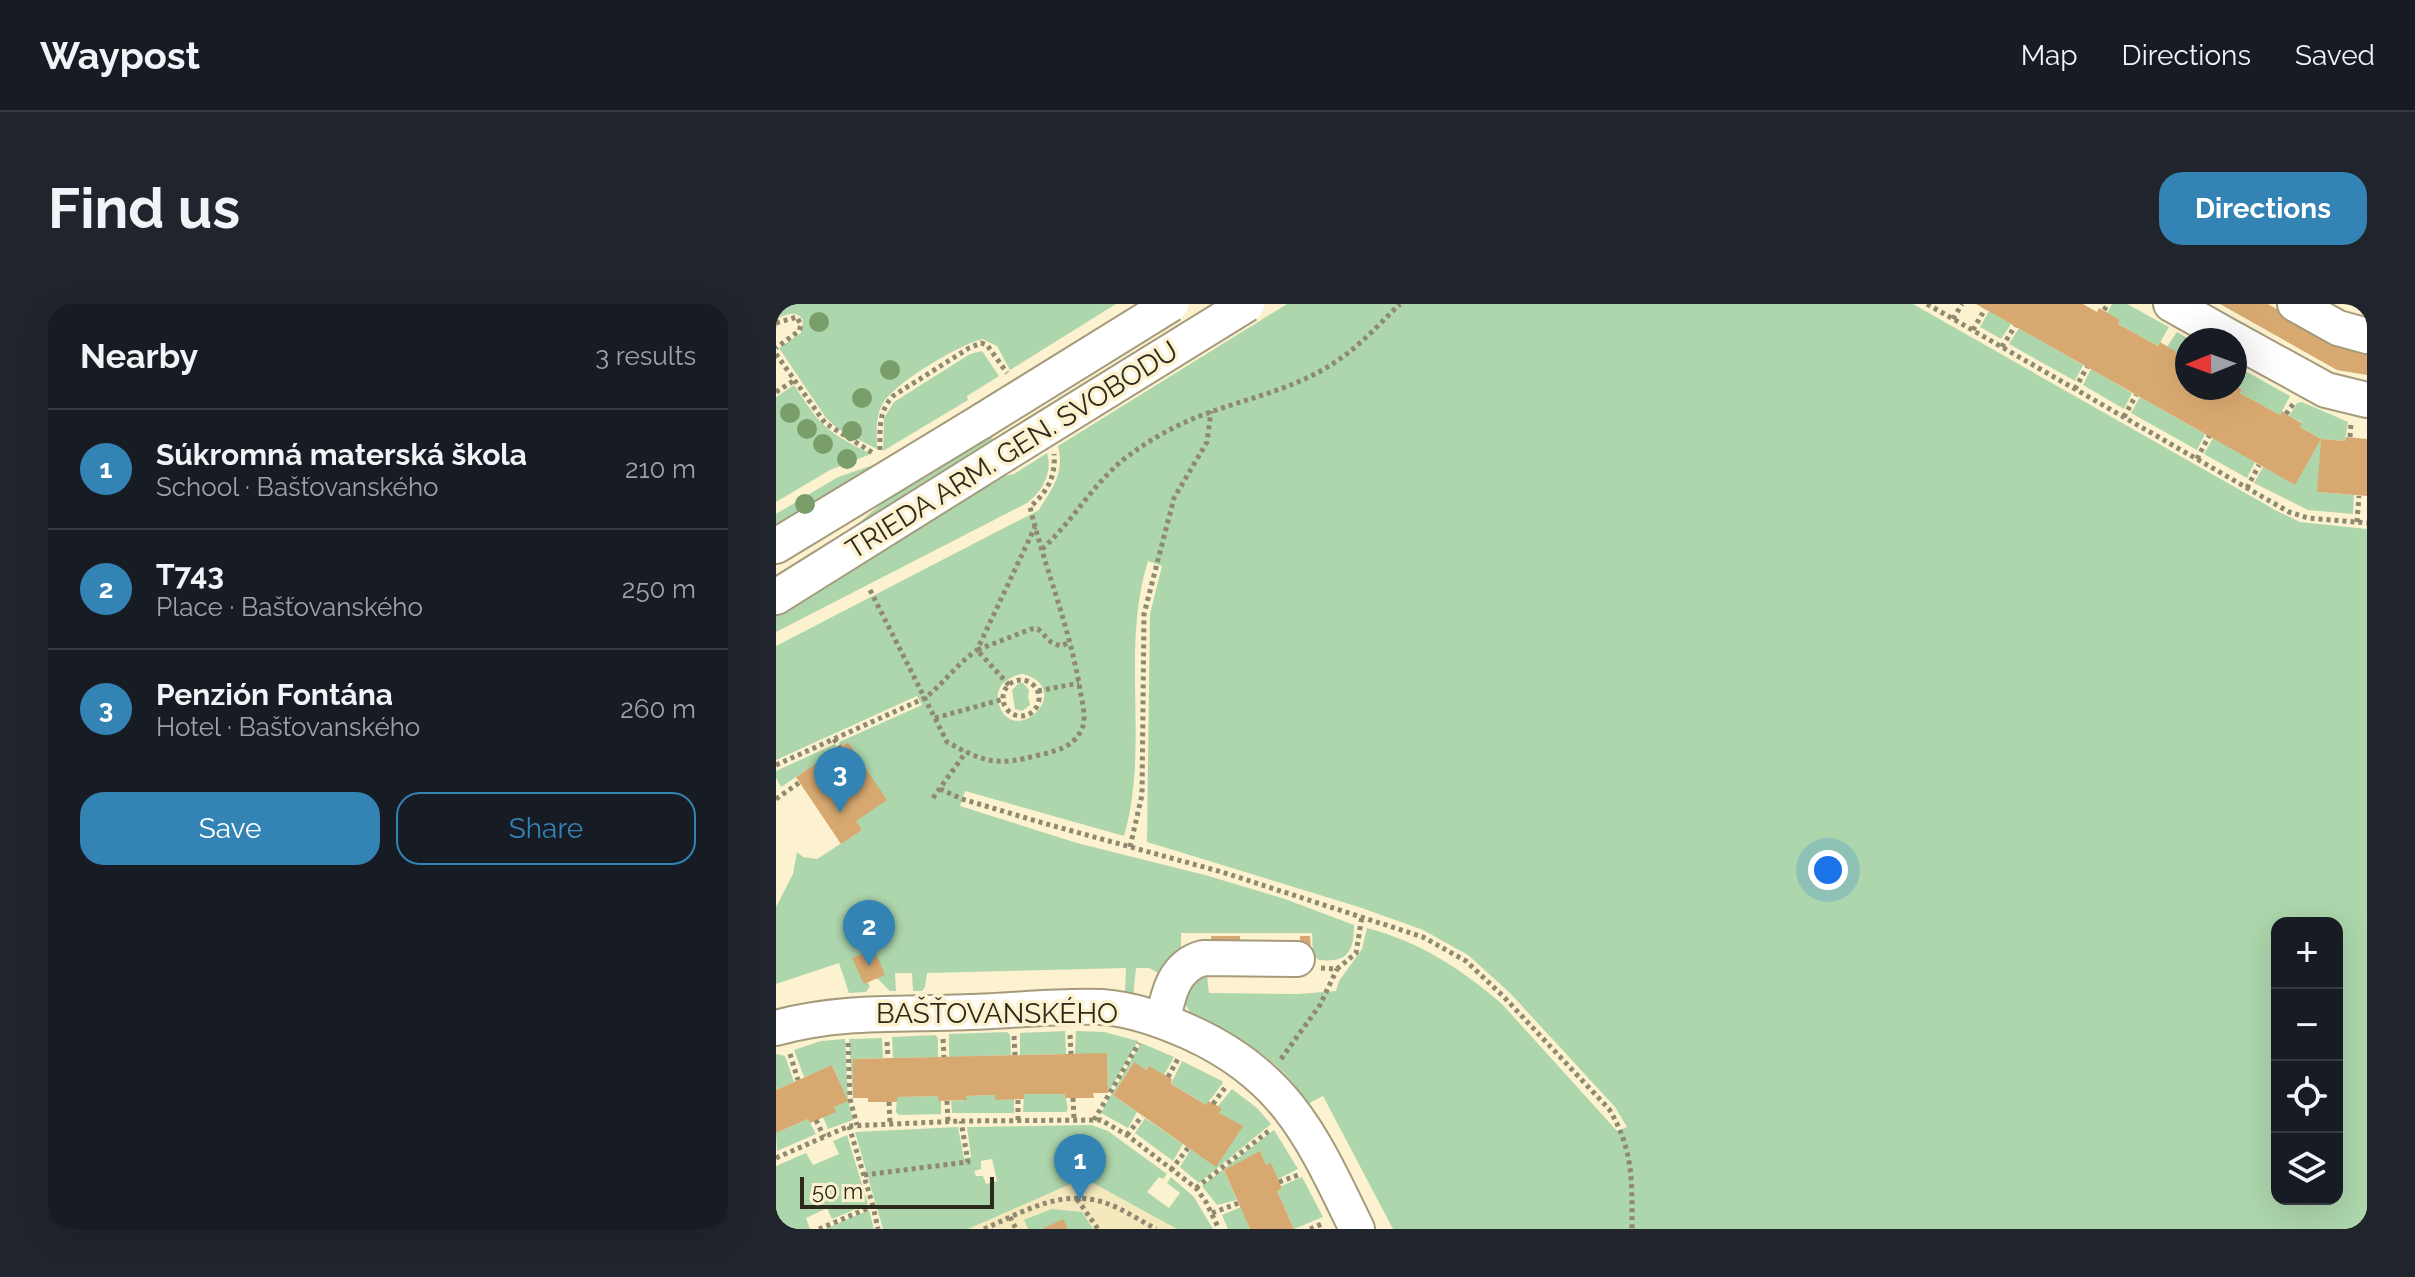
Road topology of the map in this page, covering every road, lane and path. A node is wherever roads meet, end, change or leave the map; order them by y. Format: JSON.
{"nodes":[{"id":1,"x":1171,"y":304,"type":"edge"},
{"id":2,"x":1247,"y":304,"type":"edge"},
{"id":3,"x":1400,"y":304,"type":"edge"},
{"id":4,"x":1927,"y":304,"type":"edge"},
{"id":5,"x":1962,"y":304,"type":"edge"},
{"id":6,"x":2108,"y":304,"type":"edge"},
{"id":7,"x":2171,"y":304,"type":"edge"},
{"id":8,"x":2295,"y":304,"type":"edge"},
{"id":9,"x":1985,"y":309,"type":"dead end"},
{"id":10,"x":2104,"y":310,"type":"dead end"},
{"id":11,"x":1953,"y":319,"type":"junction"},
{"id":12,"x":776,"y":323,"type":"edge"},
{"id":13,"x":2015,"y":326,"type":"dead end"},
{"id":14,"x":2214,"y":328,"type":"edge"},
{"id":15,"x":1973,"y":330,"type":"junction"},
{"id":16,"x":2367,"y":336,"type":"edge"},
{"id":17,"x":2002,"y":347,"type":"junction"},
{"id":18,"x":2247,"y":347,"type":"edge"},
{"id":19,"x":776,"y":348,"type":"edge"},
{"id":20,"x":969,"y":348,"type":"dead end"},
{"id":21,"x":776,"y":354,"type":"edge"},
{"id":22,"x":2087,"y":367,"type":"dead end"},
{"id":23,"x":795,"y":380,"type":"junction"},
{"id":24,"x":2075,"y":389,"type":"junction"},
{"id":25,"x":776,"y":392,"type":"edge"},
{"id":26,"x":2136,"y":395,"type":"dead end"},
{"id":27,"x":2367,"y":400,"type":"edge"},
{"id":28,"x":1211,"y":411,"type":"junction"},
{"id":29,"x":2124,"y":417,"type":"junction"},
{"id":30,"x":2209,"y":436,"type":"dead end"},
{"id":31,"x":2197,"y":459,"type":"junction"},
{"id":32,"x":2259,"y":465,"type":"dead end"},
{"id":33,"x":2247,"y":488,"type":"junction"},
{"id":34,"x":2359,"y":496,"type":"dead end"},
{"id":35,"x":1030,"y":507,"type":"dead end"},
{"id":36,"x":2357,"y":522,"type":"junction"},
{"id":37,"x":2367,"y":523,"type":"edge"},
{"id":38,"x":1035,"y":527,"type":"junction"},
{"id":39,"x":776,"y":546,"type":"edge"},
{"id":40,"x":1042,"y":549,"type":"junction"},
{"id":41,"x":870,"y":590,"type":"dead end"},
{"id":42,"x":776,"y":597,"type":"edge"},
{"id":43,"x":1071,"y":642,"type":"junction"},
{"id":44,"x":977,"y":650,"type":"junction"},
{"id":45,"x":1079,"y":683,"type":"junction"},
{"id":46,"x":1009,"y":685,"type":"junction"},
{"id":47,"x":1038,"y":691,"type":"junction"},
{"id":48,"x":925,"y":698,"type":"junction"},
{"id":49,"x":1004,"y":699,"type":"junction"},
{"id":50,"x":935,"y":718,"type":"junction"},
{"id":51,"x":834,"y":739,"type":"junction"},
{"id":52,"x":840,"y":748,"type":"dead end"},
{"id":53,"x":966,"y":752,"type":"junction"},
{"id":54,"x":776,"y":765,"type":"edge"},
{"id":55,"x":800,"y":782,"type":"dead end"},
{"id":56,"x":940,"y":789,"type":"junction"},
{"id":57,"x":933,"y":798,"type":"dead end"},
{"id":58,"x":776,"y":799,"type":"edge"},
{"id":59,"x":1130,"y":847,"type":"junction"},
{"id":60,"x":1362,"y":916,"type":"junction"},
{"id":61,"x":1297,"y":959,"type":"joint"},
{"id":62,"x":1337,"y":969,"type":"junction"},
{"id":63,"x":1130,"y":1035,"type":"dead end"},
{"id":64,"x":1158,"y":1036,"type":"junction"},
{"id":65,"x":783,"y":1041,"type":"edge"},
{"id":66,"x":1071,"y":1043,"type":"dead end"},
{"id":67,"x":943,"y":1047,"type":"dead end"},
{"id":68,"x":888,"y":1050,"type":"dead end"},
{"id":69,"x":1135,"y":1050,"type":"dead end"},
{"id":70,"x":848,"y":1051,"type":"dead end"},
{"id":71,"x":1071,"y":1054,"type":"dead end"},
{"id":72,"x":944,"y":1057,"type":"dead end"},
{"id":73,"x":888,"y":1058,"type":"dead end"},
{"id":74,"x":1178,"y":1059,"type":"dead end"},
{"id":75,"x":1193,"y":1061,"type":"dead end"},
{"id":76,"x":1218,"y":1075,"type":"dead end"},
{"id":77,"x":1168,"y":1077,"type":"dead end"},
{"id":78,"x":798,"y":1080,"type":"dead end"},
{"id":79,"x":1268,"y":1082,"type":"junction"},
{"id":80,"x":1073,"y":1098,"type":"dead end"},
{"id":81,"x":1018,"y":1099,"type":"dead end"},
{"id":82,"x":947,"y":1101,"type":"dead end"},
{"id":83,"x":889,"y":1102,"type":"dead end"},
{"id":84,"x":1213,"y":1104,"type":"dead end"},
{"id":85,"x":1142,"y":1116,"type":"dead end"},
{"id":86,"x":1074,"y":1118,"type":"junction"},
{"id":87,"x":816,"y":1120,"type":"dead end"},
{"id":88,"x":1018,"y":1120,"type":"junction"},
{"id":89,"x":1094,"y":1120,"type":"junction"},
{"id":90,"x":948,"y":1121,"type":"junction"},
{"id":91,"x":961,"y":1121,"type":"junction"},
{"id":92,"x":890,"y":1122,"type":"junction"},
{"id":93,"x":857,"y":1125,"type":"junction"},
{"id":94,"x":849,"y":1126,"type":"junction"},
{"id":95,"x":1272,"y":1128,"type":"dead end"},
{"id":96,"x":1127,"y":1135,"type":"junction"},
{"id":97,"x":824,"y":1137,"type":"junction"},
{"id":98,"x":1188,"y":1148,"type":"dead end"},
{"id":99,"x":776,"y":1158,"type":"edge"},
{"id":100,"x":1171,"y":1170,"type":"junction"},
{"id":101,"x":864,"y":1175,"type":"junction"},
{"id":102,"x":1295,"y":1176,"type":"dead end"},
{"id":103,"x":1279,"y":1182,"type":"dead end"},
{"id":104,"x":1196,"y":1188,"type":"junction"},
{"id":105,"x":1077,"y":1198,"type":"junction"},
{"id":106,"x":1239,"y":1203,"type":"dead end"},
{"id":107,"x":873,"y":1206,"type":"junction"},
{"id":108,"x":1212,"y":1213,"type":"junction"},
{"id":109,"x":1010,"y":1217,"type":"junction"},
{"id":110,"x":1343,"y":1225,"type":"edge"},
{"id":111,"x":819,"y":1229,"type":"edge"},
{"id":112,"x":878,"y":1229,"type":"edge"},
{"id":113,"x":984,"y":1229,"type":"edge"},
{"id":114,"x":1016,"y":1229,"type":"edge"},
{"id":115,"x":1098,"y":1229,"type":"edge"},
{"id":116,"x":1156,"y":1229,"type":"edge"},
{"id":117,"x":1219,"y":1229,"type":"edge"},
{"id":118,"x":1334,"y":1229,"type":"edge"},
{"id":119,"x":1632,"y":1229,"type":"edge"}],
"edges":[{"from":1,"to":39,"type":"street","name":"TRIEDA ARM. GEN. SVOBODU","bridge":true},
{"from":2,"to":42,"type":"street","name":"TRIEDA ARM. GEN. SVOBODU","bridge":true},
{"from":3,"to":28,"type":"path"},
{"from":4,"to":11,"type":"path"},
{"from":5,"to":11,"type":"path"},
{"from":6,"to":10,"type":"path"},
{"from":7,"to":14,"type":"street"},
{"from":8,"to":16,"type":"street"},
{"from":9,"to":15,"type":"path"},
{"from":11,"to":15,"type":"path"},
{"from":12,"to":19,"type":"path"},
{"from":13,"to":17,"type":"path"},
{"from":15,"to":17,"type":"path"},
{"from":17,"to":24,"type":"path"},
{"from":18,"to":27,"type":"street"},
{"from":20,"to":23,"type":"path"},
{"from":21,"to":23,"type":"path"},
{"from":22,"to":24,"type":"path"},
{"from":23,"to":25,"type":"path"},
{"from":24,"to":29,"type":"path"},
{"from":26,"to":29,"type":"path"},
{"from":28,"to":40,"type":"path"},
{"from":28,"to":59,"type":"path"},
{"from":29,"to":31,"type":"path"},
{"from":30,"to":31,"type":"path"},
{"from":31,"to":33,"type":"path"},
{"from":32,"to":33,"type":"path"},
{"from":33,"to":36,"type":"path"},
{"from":34,"to":36,"type":"path"},
{"from":35,"to":38,"type":"path"},
{"from":36,"to":37,"type":"path"},
{"from":38,"to":40,"type":"path"},
{"from":38,"to":44,"type":"path"},
{"from":40,"to":43,"type":"path"},
{"from":41,"to":48,"type":"path"},
{"from":43,"to":44,"type":"path"},
{"from":43,"to":45,"type":"path"},
{"from":44,"to":46,"type":"path"},
{"from":44,"to":48,"type":"path"},
{"from":45,"to":47,"type":"path"},
{"from":45,"to":53,"type":"path"},
{"from":46,"to":47,"type":"path"},
{"from":46,"to":49,"type":"path"},
{"from":47,"to":49,"type":"path"},
{"from":48,"to":50,"type":"path"},
{"from":48,"to":51,"type":"path"},
{"from":49,"to":50,"type":"path"},
{"from":50,"to":53,"type":"path"},
{"from":51,"to":52,"type":"path"},
{"from":51,"to":54,"type":"path"},
{"from":53,"to":56,"type":"path"},
{"from":55,"to":58,"type":"path"},
{"from":56,"to":57,"type":"path"},
{"from":56,"to":59,"type":"path"},
{"from":59,"to":60,"type":"path"},
{"from":60,"to":62,"type":"path"},
{"from":60,"to":119,"type":"path"},
{"from":61,"to":62,"type":"path"},
{"from":61,"to":64,"type":"street"},
{"from":62,"to":79,"type":"path"},
{"from":63,"to":64,"type":"path"},
{"from":64,"to":65,"type":"street","name":"BAŠŤOVANSKÉHO"},
{"from":64,"to":75,"type":"path"},
{"from":64,"to":79,"type":"street","name":"BAŠŤOVANSKÉHO"},
{"from":65,"to":78,"type":"path"},
{"from":66,"to":71,"type":"path"},
{"from":67,"to":72,"type":"path"},
{"from":68,"to":73,"type":"path"},
{"from":69,"to":89,"type":"path"},
{"from":70,"to":93,"type":"path"},
{"from":74,"to":77,"type":"path"},
{"from":76,"to":84,"type":"path"},
{"from":79,"to":110,"type":"street","name":"BAŠŤOVANSKÉHO"},
{"from":80,"to":86,"type":"path"},
{"from":81,"to":88,"type":"path"},
{"from":82,"to":90,"type":"path"},
{"from":83,"to":92,"type":"path"},
{"from":85,"to":96,"type":"path"},
{"from":86,"to":88,"type":"path"},
{"from":86,"to":89,"type":"path"},
{"from":87,"to":97,"type":"path"},
{"from":88,"to":91,"type":"path"},
{"from":89,"to":96,"type":"path"},
{"from":90,"to":91,"type":"path"},
{"from":90,"to":92,"type":"path"},
{"from":91,"to":101,"type":"path"},
{"from":92,"to":93,"type":"path"},
{"from":93,"to":94,"type":"path"},
{"from":94,"to":97,"type":"path"},
{"from":94,"to":101,"type":"path"},
{"from":95,"to":104,"type":"path"},
{"from":96,"to":100,"type":"path"},
{"from":97,"to":99,"type":"path"},
{"from":98,"to":100,"type":"path"},
{"from":100,"to":104,"type":"path"},
{"from":101,"to":107,"type":"path"},
{"from":102,"to":103,"type":"path"},
{"from":104,"to":108,"type":"path"},
{"from":105,"to":109,"type":"path"},
{"from":105,"to":115,"type":"path"},
{"from":105,"to":116,"type":"path"},
{"from":106,"to":108,"type":"path"},
{"from":107,"to":111,"type":"path"},
{"from":107,"to":112,"type":"path"},
{"from":108,"to":117,"type":"path"},
{"from":109,"to":113,"type":"path"},
{"from":109,"to":114,"type":"path"},
{"from":110,"to":118,"type":"path"}]}
